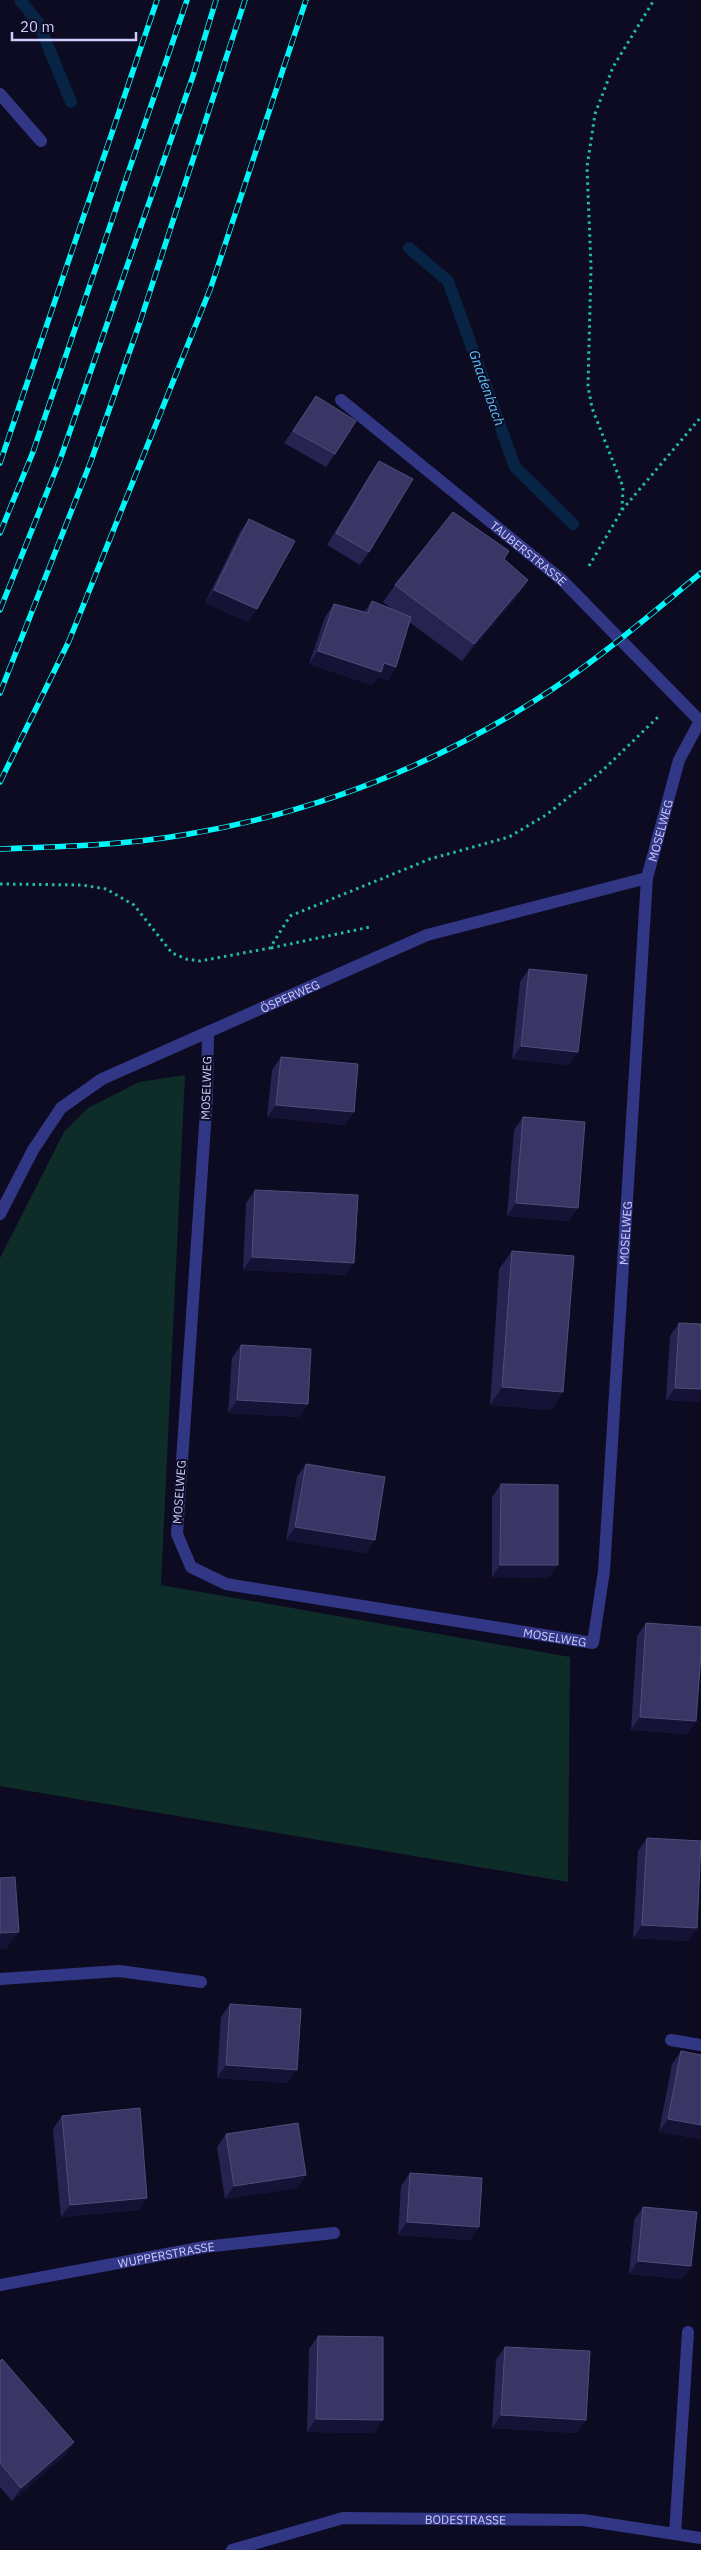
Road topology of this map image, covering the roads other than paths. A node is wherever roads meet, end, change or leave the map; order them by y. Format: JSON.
{"nodes":[{"id":1,"x":0,"y":94,"type":"edge"},
{"id":2,"x":41,"y":141,"type":"dead end"},
{"id":3,"x":341,"y":400,"type":"dead end"},
{"id":4,"x":700,"y":722,"type":"edge"},
{"id":5,"x":647,"y":878,"type":"junction"},
{"id":6,"x":208,"y":1032,"type":"junction"},
{"id":7,"x":0,"y":1214,"type":"edge"},
{"id":8,"x":0,"y":1979,"type":"edge"},
{"id":9,"x":201,"y":1982,"type":"dead end"},
{"id":10,"x":671,"y":2040,"type":"dead end"},
{"id":11,"x":701,"y":2045,"type":"edge"},
{"id":12,"x":334,"y":2233,"type":"dead end"},
{"id":13,"x":0,"y":2285,"type":"edge"},
{"id":14,"x":688,"y":2332,"type":"dead end"},
{"id":15,"x":675,"y":2534,"type":"junction"},
{"id":16,"x":701,"y":2538,"type":"edge"},
{"id":17,"x":232,"y":2550,"type":"edge"}],
"edges":[{"from":1,"to":2,"type":"street"},
{"from":3,"to":4,"type":"street","name":"TAUBERSTRASSE"},
{"from":4,"to":5,"type":"street","name":"MOSELWEG"},
{"from":5,"to":6,"type":"street","name":"ÖSPERWEG"},
{"from":5,"to":6,"type":"street","name":"MOSELWEG"},
{"from":6,"to":7,"type":"street","name":"ÖSPERWEG"},
{"from":8,"to":9,"type":"street"},
{"from":10,"to":11,"type":"street"},
{"from":12,"to":13,"type":"street","name":"WUPPERSTRASSE"},
{"from":14,"to":15,"type":"street"},
{"from":15,"to":16,"type":"street","name":"BODESTRASSE"},
{"from":15,"to":17,"type":"street","name":"BODESTRASSE"}]}
